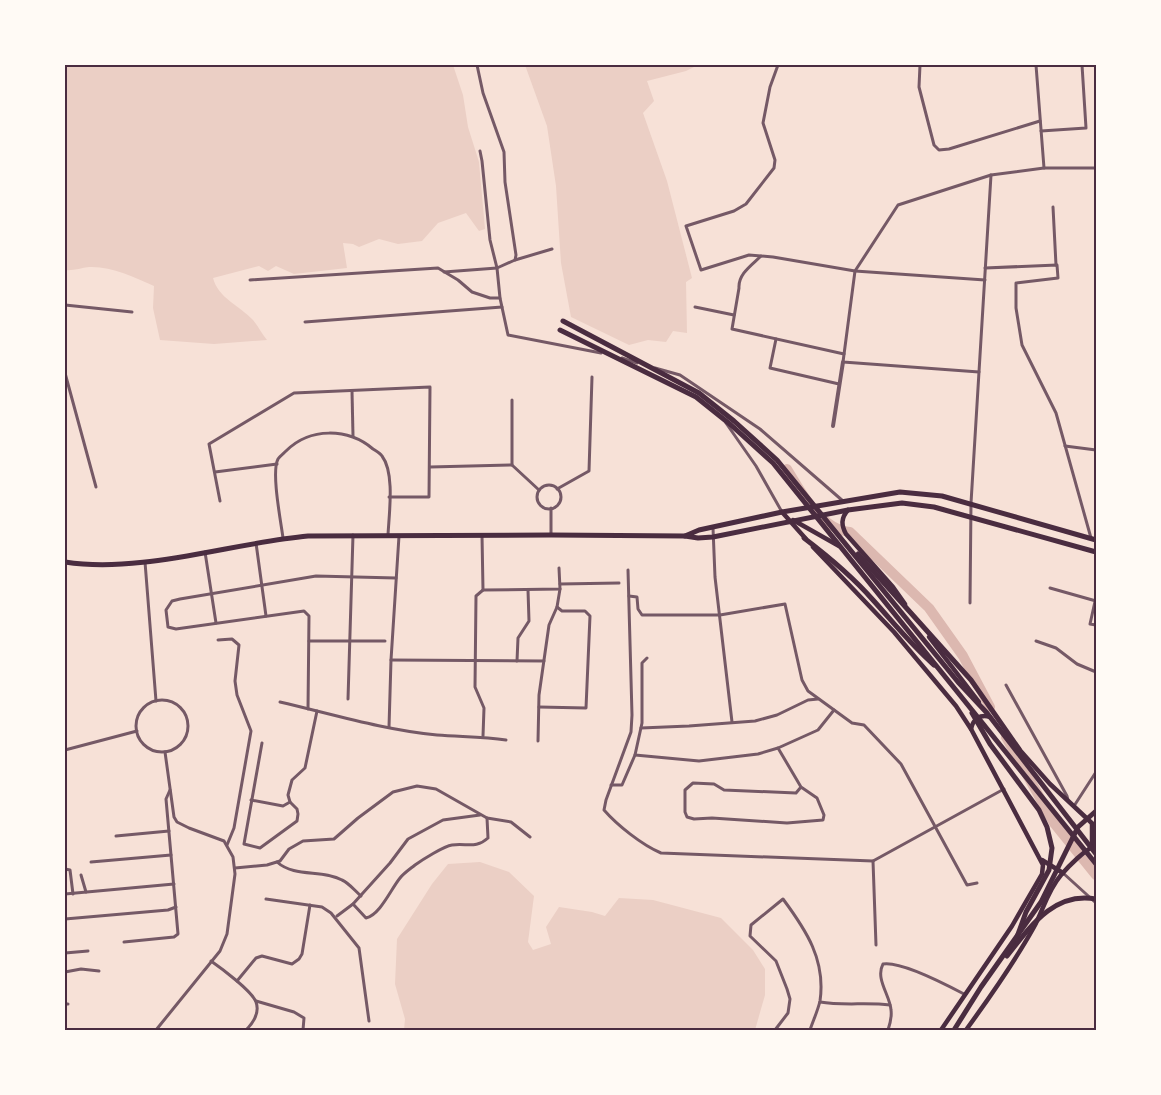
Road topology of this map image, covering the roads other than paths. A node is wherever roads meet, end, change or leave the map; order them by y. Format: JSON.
{"nodes":[{"id":1,"x":477,"y":65,"type":"edge"},
{"id":2,"x":778,"y":65,"type":"edge"},
{"id":3,"x":920,"y":65,"type":"edge"},
{"id":4,"x":1036,"y":65,"type":"edge"},
{"id":5,"x":1082,"y":65,"type":"edge"},
{"id":6,"x":1040,"y":121,"type":"junction"},
{"id":7,"x":1041,"y":131,"type":"junction"},
{"id":8,"x":480,"y":150,"type":"dead end"},
{"id":9,"x":1044,"y":168,"type":"junction"},
{"id":10,"x":1096,"y":168,"type":"edge"},
{"id":11,"x":990,"y":176,"type":"junction"},
{"id":12,"x":1053,"y":207,"type":"dead end"},
{"id":13,"x":552,"y":249,"type":"dead end"},
{"id":14,"x":761,"y":256,"type":"junction"},
{"id":15,"x":514,"y":260,"type":"junction"},
{"id":16,"x":1056,"y":265,"type":"junction"},
{"id":17,"x":497,"y":268,"type":"junction"},
{"id":18,"x":985,"y":268,"type":"junction"},
{"id":19,"x":855,"y":271,"type":"junction"},
{"id":20,"x":444,"y":272,"type":"junction"},
{"id":21,"x":250,"y":280,"type":"dead end"},
{"id":22,"x":984,"y":280,"type":"junction"},
{"id":23,"x":500,"y":298,"type":"junction"},
{"id":24,"x":65,"y":306,"type":"edge"},
{"id":25,"x":502,"y":307,"type":"junction"},
{"id":26,"x":695,"y":307,"type":"dead end"},
{"id":27,"x":132,"y":312,"type":"dead end"},
{"id":28,"x":734,"y":315,"type":"junction"},
{"id":29,"x":563,"y":321,"type":"dead end"},
{"id":30,"x":305,"y":322,"type":"dead end"},
{"id":31,"x":560,"y":330,"type":"dead end"},
{"id":32,"x":776,"y":339,"type":"junction"},
{"id":33,"x":844,"y":354,"type":"junction"},
{"id":34,"x":843,"y":362,"type":"junction"},
{"id":35,"x":979,"y":372,"type":"junction"},
{"id":36,"x":65,"y":374,"type":"edge"},
{"id":37,"x":592,"y":377,"type":"dead end"},
{"id":38,"x":839,"y":384,"type":"junction"},
{"id":39,"x":702,"y":390,"type":"junction"},
{"id":40,"x":352,"y":391,"type":"junction"},
{"id":41,"x":512,"y":400,"type":"dead end"},
{"id":42,"x":833,"y":426,"type":"dead end"},
{"id":43,"x":353,"y":436,"type":"junction"},
{"id":44,"x":1065,"y":446,"type":"junction"},
{"id":45,"x":1096,"y":450,"type":"edge"},
{"id":46,"x":277,"y":464,"type":"junction"},
{"id":47,"x":512,"y":465,"type":"junction"},
{"id":48,"x":430,"y":466,"type":"junction"},
{"id":49,"x":215,"y":472,"type":"junction"},
{"id":50,"x":96,"y":487,"type":"dead end"},
{"id":51,"x":558,"y":489,"type":"junction"},
{"id":52,"x":539,"y":490,"type":"junction"},
{"id":53,"x":389,"y":497,"type":"junction"},
{"id":54,"x":220,"y":501,"type":"dead end"},
{"id":55,"x":841,"y":501,"type":"junction"},
{"id":56,"x":971,"y":503,"type":"junction"},
{"id":57,"x":551,"y":508,"type":"junction"},
{"id":58,"x":848,"y":510,"type":"junction"},
{"id":59,"x":782,"y":512,"type":"junction"},
{"id":60,"x":971,"y":518,"type":"junction"},
{"id":61,"x":793,"y":520,"type":"junction"},
{"id":62,"x":712,"y":528,"type":"junction"},
{"id":63,"x":353,"y":535,"type":"junction"},
{"id":64,"x":388,"y":535,"type":"junction"},
{"id":65,"x":399,"y":535,"type":"junction"},
{"id":66,"x":482,"y":535,"type":"junction"},
{"id":67,"x":551,"y":535,"type":"junction"},
{"id":68,"x":685,"y":536,"type":"junction"},
{"id":69,"x":712,"y":537,"type":"junction"},
{"id":70,"x":283,"y":538,"type":"junction"},
{"id":71,"x":804,"y":538,"type":"junction"},
{"id":72,"x":1094,"y":539,"type":"edge"},
{"id":73,"x":256,"y":543,"type":"junction"},
{"id":74,"x":205,"y":552,"type":"junction"},
{"id":75,"x":1096,"y":552,"type":"edge"},
{"id":76,"x":858,"y":554,"type":"junction"},
{"id":77,"x":868,"y":559,"type":"junction"},
{"id":78,"x":65,"y":562,"type":"edge"},
{"id":79,"x":145,"y":562,"type":"junction"},
{"id":80,"x":559,"y":568,"type":"dead end"},
{"id":81,"x":628,"y":570,"type":"dead end"},
{"id":82,"x":351,"y":577,"type":"junction"},
{"id":83,"x":396,"y":578,"type":"junction"},
{"id":84,"x":619,"y":583,"type":"dead end"},
{"id":85,"x":560,"y":584,"type":"junction"},
{"id":86,"x":262,"y":585,"type":"junction"},
{"id":87,"x":1050,"y":588,"type":"dead end"},
{"id":88,"x":560,"y":589,"type":"junction"},
{"id":89,"x":483,"y":590,"type":"junction"},
{"id":90,"x":528,"y":590,"type":"junction"},
{"id":91,"x":212,"y":593,"type":"junction"},
{"id":92,"x":629,"y":596,"type":"junction"},
{"id":93,"x":1096,"y":600,"type":"edge"},
{"id":94,"x":970,"y":603,"type":"dead end"},
{"id":95,"x":557,"y":607,"type":"junction"},
{"id":96,"x":720,"y":615,"type":"junction"},
{"id":97,"x":266,"y":616,"type":"junction"},
{"id":98,"x":216,"y":623,"type":"junction"},
{"id":99,"x":1096,"y":625,"type":"edge"},
{"id":100,"x":218,"y":640,"type":"dead end"},
{"id":101,"x":385,"y":640,"type":"dead end"},
{"id":102,"x":309,"y":641,"type":"junction"},
{"id":103,"x":350,"y":641,"type":"junction"},
{"id":104,"x":1036,"y":642,"type":"dead end"},
{"id":105,"x":647,"y":658,"type":"dead end"},
{"id":106,"x":391,"y":660,"type":"junction"},
{"id":107,"x":476,"y":660,"type":"junction"},
{"id":108,"x":517,"y":661,"type":"junction"},
{"id":109,"x":544,"y":662,"type":"junction"},
{"id":110,"x":1096,"y":672,"type":"edge"},
{"id":111,"x":944,"y":673,"type":"junction"},
{"id":112,"x":1006,"y":685,"type":"dead end"},
{"id":113,"x":960,"y":694,"type":"junction"},
{"id":114,"x":348,"y":699,"type":"dead end"},
{"id":115,"x":818,"y":699,"type":"junction"},
{"id":116,"x":156,"y":701,"type":"junction"},
{"id":117,"x":280,"y":702,"type":"dead end"},
{"id":118,"x":539,"y":707,"type":"junction"},
{"id":119,"x":308,"y":708,"type":"junction"},
{"id":120,"x":834,"y":710,"type":"junction"},
{"id":121,"x":317,"y":711,"type":"junction"},
{"id":122,"x":994,"y":719,"type":"junction"},
{"id":123,"x":732,"y":722,"type":"junction"},
{"id":124,"x":389,"y":727,"type":"junction"},
{"id":125,"x":641,"y":728,"type":"junction"},
{"id":126,"x":971,"y":728,"type":"junction"},
{"id":127,"x":137,"y":731,"type":"junction"},
{"id":128,"x":483,"y":736,"type":"junction"},
{"id":129,"x":506,"y":740,"type":"dead end"},
{"id":130,"x":538,"y":740,"type":"dead end"},
{"id":131,"x":262,"y":743,"type":"dead end"},
{"id":132,"x":778,"y":748,"type":"junction"},
{"id":133,"x":65,"y":750,"type":"edge"},
{"id":134,"x":165,"y":752,"type":"junction"},
{"id":135,"x":635,"y":755,"type":"junction"},
{"id":136,"x":1032,"y":771,"type":"junction"},
{"id":137,"x":1096,"y":772,"type":"edge"},
{"id":138,"x":611,"y":785,"type":"junction"},
{"id":139,"x":801,"y":787,"type":"junction"},
{"id":140,"x":170,"y":789,"type":"junction"},
{"id":141,"x":1004,"y":790,"type":"junction"},
{"id":142,"x":251,"y":800,"type":"junction"},
{"id":143,"x":1068,"y":801,"type":"junction"},
{"id":144,"x":290,"y":802,"type":"junction"},
{"id":145,"x":1074,"y":806,"type":"junction"},
{"id":146,"x":1096,"y":811,"type":"edge"},
{"id":147,"x":480,"y":815,"type":"junction"},
{"id":148,"x":487,"y":818,"type":"junction"},
{"id":149,"x":1094,"y":825,"type":"edge"},
{"id":150,"x":935,"y":828,"type":"junction"},
{"id":151,"x":169,"y":831,"type":"junction"},
{"id":152,"x":116,"y":836,"type":"dead end"},
{"id":153,"x":530,"y":837,"type":"dead end"},
{"id":154,"x":227,"y":846,"type":"junction"},
{"id":155,"x":1094,"y":846,"type":"edge"},
{"id":156,"x":1096,"y":854,"type":"edge"},
{"id":157,"x":171,"y":855,"type":"junction"},
{"id":158,"x":1041,"y":859,"type":"junction"},
{"id":159,"x":873,"y":861,"type":"junction"},
{"id":160,"x":91,"y":862,"type":"dead end"},
{"id":161,"x":277,"y":862,"type":"junction"},
{"id":162,"x":1096,"y":864,"type":"edge"},
{"id":163,"x":234,"y":868,"type":"junction"},
{"id":164,"x":65,"y":869,"type":"edge"},
{"id":165,"x":1063,"y":873,"type":"junction"},
{"id":166,"x":81,"y":875,"type":"dead end"},
{"id":167,"x":977,"y":883,"type":"dead end"},
{"id":168,"x":174,"y":884,"type":"junction"},
{"id":169,"x":86,"y":892,"type":"junction"},
{"id":170,"x":65,"y":894,"type":"edge"},
{"id":171,"x":73,"y":894,"type":"junction"},
{"id":172,"x":361,"y":896,"type":"junction"},
{"id":173,"x":266,"y":899,"type":"dead end"},
{"id":174,"x":1096,"y":901,"type":"edge"},
{"id":175,"x":354,"y":904,"type":"junction"},
{"id":176,"x":310,"y":905,"type":"junction"},
{"id":177,"x":176,"y":907,"type":"junction"},
{"id":178,"x":337,"y":916,"type":"dead end"},
{"id":179,"x":65,"y":919,"type":"edge"},
{"id":180,"x":1017,"y":937,"type":"junction"},
{"id":181,"x":124,"y":942,"type":"dead end"},
{"id":182,"x":876,"y":945,"type":"dead end"},
{"id":183,"x":88,"y":950,"type":"dead end"},
{"id":184,"x":65,"y":953,"type":"edge"},
{"id":185,"x":211,"y":962,"type":"junction"},
{"id":186,"x":99,"y":971,"type":"dead end"},
{"id":187,"x":65,"y":972,"type":"edge"},
{"id":188,"x":237,"y":981,"type":"junction"},
{"id":189,"x":981,"y":987,"type":"junction"},
{"id":190,"x":964,"y":994,"type":"junction"},
{"id":191,"x":256,"y":1001,"type":"junction"},
{"id":192,"x":820,"y":1002,"type":"junction"},
{"id":193,"x":890,"y":1005,"type":"junction"},
{"id":194,"x":369,"y":1021,"type":"dead end"},
{"id":195,"x":156,"y":1030,"type":"edge"},
{"id":196,"x":246,"y":1030,"type":"edge"},
{"id":197,"x":303,"y":1030,"type":"edge"},
{"id":198,"x":775,"y":1030,"type":"edge"},
{"id":199,"x":810,"y":1030,"type":"edge"},
{"id":200,"x":888,"y":1030,"type":"edge"},
{"id":201,"x":941,"y":1030,"type":"edge"},
{"id":202,"x":954,"y":1030,"type":"edge"},
{"id":203,"x":966,"y":1030,"type":"edge"}],
"edges":[{"from":1,"to":15,"type":"street"},
{"from":2,"to":14,"type":"street"},
{"from":3,"to":6,"type":"street"},
{"from":4,"to":6,"type":"street"},
{"from":5,"to":7,"type":"street"},
{"from":6,"to":7,"type":"street"},
{"from":7,"to":9,"type":"street"},
{"from":8,"to":17,"type":"street"},
{"from":9,"to":10,"type":"street"},
{"from":9,"to":11,"type":"street"},
{"from":11,"to":18,"type":"street"},
{"from":11,"to":19,"type":"street"},
{"from":12,"to":16,"type":"street"},
{"from":13,"to":15,"type":"street"},
{"from":14,"to":19,"type":"street"},
{"from":14,"to":28,"type":"street"},
{"from":15,"to":17,"type":"street"},
{"from":16,"to":18,"type":"street"},
{"from":16,"to":44,"type":"street"},
{"from":17,"to":20,"type":"street"},
{"from":17,"to":23,"type":"street"},
{"from":18,"to":22,"type":"street"},
{"from":19,"to":22,"type":"street"},
{"from":19,"to":33,"type":"street"},
{"from":20,"to":21,"type":"street"},
{"from":20,"to":23,"type":"street"},
{"from":22,"to":35,"type":"street"},
{"from":23,"to":25,"type":"street"},
{"from":24,"to":27,"type":"street"},
{"from":25,"to":30,"type":"street"},
{"from":25,"to":39,"type":"street"},
{"from":26,"to":28,"type":"street"},
{"from":28,"to":32,"type":"street"},
{"from":29,"to":136,"type":"main road"},
{"from":31,"to":111,"type":"main road"},
{"from":32,"to":33,"type":"street"},
{"from":32,"to":38,"type":"street"},
{"from":33,"to":34,"type":"street"},
{"from":34,"to":35,"type":"street"},
{"from":34,"to":38,"type":"street"},
{"from":35,"to":56,"type":"street"},
{"from":36,"to":50,"type":"street"},
{"from":37,"to":51,"type":"street"},
{"from":38,"to":42,"type":"street"},
{"from":39,"to":55,"type":"street"},
{"from":39,"to":59,"type":"street"},
{"from":40,"to":43,"type":"street"},
{"from":40,"to":48,"type":"street"},
{"from":40,"to":49,"type":"street"},
{"from":41,"to":47,"type":"street"},
{"from":43,"to":46,"type":"street"},
{"from":43,"to":53,"type":"street"},
{"from":44,"to":45,"type":"street"},
{"from":44,"to":72,"type":"street"},
{"from":46,"to":49,"type":"street"},
{"from":46,"to":70,"type":"street"},
{"from":47,"to":48,"type":"street"},
{"from":47,"to":52,"type":"street"},
{"from":48,"to":53,"type":"street"},
{"from":49,"to":54,"type":"street"},
{"from":51,"to":52,"type":"street"},
{"from":51,"to":57,"type":"street"},
{"from":52,"to":57,"type":"street"},
{"from":53,"to":64,"type":"street"},
{"from":55,"to":56,"type":"main road"},
{"from":55,"to":59,"type":"main road"},
{"from":56,"to":60,"type":"street"},
{"from":56,"to":72,"type":"main road"},
{"from":57,"to":67,"type":"street"},
{"from":58,"to":60,"type":"main road"},
{"from":58,"to":61,"type":"main road"},
{"from":58,"to":77,"type":"main road"},
{"from":59,"to":61,"type":"main road"},
{"from":59,"to":62,"type":"main road"},
{"from":60,"to":75,"type":"main road"},
{"from":60,"to":94,"type":"street"},
{"from":61,"to":69,"type":"main road"},
{"from":61,"to":71,"type":"main road"},
{"from":61,"to":76,"type":"main road"},
{"from":62,"to":68,"type":"main road"},
{"from":62,"to":69,"type":"street"},
{"from":63,"to":64,"type":"main road"},
{"from":63,"to":70,"type":"main road"},
{"from":63,"to":82,"type":"street"},
{"from":64,"to":65,"type":"main road"},
{"from":65,"to":66,"type":"main road"},
{"from":65,"to":83,"type":"street"},
{"from":66,"to":67,"type":"main road"},
{"from":66,"to":89,"type":"street"},
{"from":67,"to":68,"type":"main road"},
{"from":68,"to":69,"type":"main road"},
{"from":69,"to":96,"type":"street"},
{"from":70,"to":73,"type":"main road"},
{"from":71,"to":111,"type":"main road"},
{"from":71,"to":126,"type":"main road"},
{"from":73,"to":74,"type":"main road"},
{"from":73,"to":86,"type":"street"},
{"from":74,"to":79,"type":"main road"},
{"from":74,"to":91,"type":"street"},
{"from":76,"to":77,"type":"main road"},
{"from":76,"to":136,"type":"main road"},
{"from":77,"to":122,"type":"main road"},
{"from":78,"to":79,"type":"main road"},
{"from":79,"to":116,"type":"street"},
{"from":80,"to":85,"type":"street"},
{"from":81,"to":92,"type":"street"},
{"from":82,"to":83,"type":"street"},
{"from":82,"to":86,"type":"street"},
{"from":82,"to":103,"type":"street"},
{"from":83,"to":106,"type":"street"},
{"from":84,"to":85,"type":"street"},
{"from":85,"to":88,"type":"street"},
{"from":86,"to":91,"type":"street"},
{"from":86,"to":97,"type":"street"},
{"from":87,"to":93,"type":"street"},
{"from":88,"to":90,"type":"street"},
{"from":88,"to":95,"type":"street"},
{"from":89,"to":90,"type":"street"},
{"from":89,"to":107,"type":"street"},
{"from":90,"to":108,"type":"street"},
{"from":91,"to":98,"type":"street"},
{"from":91,"to":98,"type":"street"},
{"from":92,"to":96,"type":"street"},
{"from":92,"to":138,"type":"street"},
{"from":93,"to":99,"type":"street"},
{"from":95,"to":109,"type":"street"},
{"from":95,"to":118,"type":"street"},
{"from":96,"to":115,"type":"street"},
{"from":96,"to":123,"type":"street"},
{"from":97,"to":98,"type":"street"},
{"from":97,"to":102,"type":"street"},
{"from":100,"to":154,"type":"street"},
{"from":101,"to":103,"type":"street"},
{"from":102,"to":103,"type":"street"},
{"from":102,"to":119,"type":"street"},
{"from":103,"to":114,"type":"street"},
{"from":104,"to":110,"type":"street"},
{"from":105,"to":125,"type":"street"},
{"from":106,"to":107,"type":"street"},
{"from":106,"to":124,"type":"street"},
{"from":107,"to":108,"type":"street"},
{"from":107,"to":128,"type":"street"},
{"from":108,"to":109,"type":"street"},
{"from":109,"to":118,"type":"street"},
{"from":111,"to":113,"type":"main road"},
{"from":112,"to":143,"type":"street"},
{"from":113,"to":162,"type":"main road"},
{"from":113,"to":180,"type":"main road"},
{"from":115,"to":120,"type":"street"},
{"from":115,"to":123,"type":"street"},
{"from":116,"to":127,"type":"street"},
{"from":116,"to":134,"type":"street"},
{"from":117,"to":119,"type":"street"},
{"from":118,"to":130,"type":"street"},
{"from":119,"to":121,"type":"street"},
{"from":120,"to":132,"type":"street"},
{"from":120,"to":150,"type":"street"},
{"from":121,"to":124,"type":"street"},
{"from":121,"to":144,"type":"street"},
{"from":122,"to":126,"type":"main road"},
{"from":122,"to":143,"type":"main road"},
{"from":123,"to":125,"type":"street"},
{"from":124,"to":128,"type":"street"},
{"from":125,"to":135,"type":"street"},
{"from":126,"to":141,"type":"main road"},
{"from":127,"to":133,"type":"street"},
{"from":127,"to":134,"type":"street"},
{"from":128,"to":129,"type":"street"},
{"from":131,"to":142,"type":"street"},
{"from":132,"to":135,"type":"street"},
{"from":132,"to":139,"type":"street"},
{"from":134,"to":140,"type":"street"},
{"from":135,"to":138,"type":"street"},
{"from":136,"to":156,"type":"main road"},
{"from":137,"to":145,"type":"street"},
{"from":138,"to":159,"type":"street"},
{"from":139,"to":139,"type":"street"},
{"from":140,"to":151,"type":"street"},
{"from":140,"to":154,"type":"street"},
{"from":141,"to":150,"type":"street"},
{"from":141,"to":158,"type":"main road"},
{"from":142,"to":144,"type":"street"},
{"from":142,"to":144,"type":"street"},
{"from":143,"to":145,"type":"main road"},
{"from":145,"to":149,"type":"main road"},
{"from":146,"to":180,"type":"main road"},
{"from":147,"to":148,"type":"street"},
{"from":147,"to":161,"type":"street"},
{"from":147,"to":172,"type":"street"},
{"from":148,"to":153,"type":"street"},
{"from":148,"to":175,"type":"street"},
{"from":149,"to":155,"type":"main road"},
{"from":150,"to":159,"type":"street"},
{"from":150,"to":167,"type":"street"},
{"from":151,"to":152,"type":"street"},
{"from":151,"to":157,"type":"street"},
{"from":154,"to":163,"type":"street"},
{"from":155,"to":165,"type":"main road"},
{"from":157,"to":160,"type":"street"},
{"from":157,"to":168,"type":"street"},
{"from":158,"to":165,"type":"main road"},
{"from":158,"to":190,"type":"main road"},
{"from":159,"to":182,"type":"street"},
{"from":161,"to":163,"type":"street"},
{"from":161,"to":172,"type":"street"},
{"from":163,"to":185,"type":"street"},
{"from":164,"to":171,"type":"street"},
{"from":165,"to":174,"type":"street"},
{"from":165,"to":203,"type":"main road"},
{"from":166,"to":169,"type":"street"},
{"from":168,"to":169,"type":"street"},
{"from":168,"to":177,"type":"street"},
{"from":169,"to":171,"type":"street"},
{"from":170,"to":171,"type":"street"},
{"from":172,"to":175,"type":"street"},
{"from":173,"to":176,"type":"street"},
{"from":174,"to":189,"type":"main road"},
{"from":175,"to":178,"type":"street"},
{"from":176,"to":188,"type":"street"},
{"from":176,"to":194,"type":"street"},
{"from":177,"to":179,"type":"street"},
{"from":177,"to":181,"type":"street"},
{"from":180,"to":189,"type":"main road"},
{"from":183,"to":184,"type":"street"},
{"from":185,"to":188,"type":"street"},
{"from":185,"to":195,"type":"street"},
{"from":186,"to":187,"type":"street"},
{"from":188,"to":191,"type":"street"},
{"from":189,"to":202,"type":"main road"},
{"from":190,"to":193,"type":"street"},
{"from":190,"to":201,"type":"main road"},
{"from":191,"to":196,"type":"street"},
{"from":191,"to":197,"type":"street"},
{"from":192,"to":193,"type":"street"},
{"from":192,"to":198,"type":"street"},
{"from":192,"to":199,"type":"street"},
{"from":193,"to":200,"type":"street"}]}
